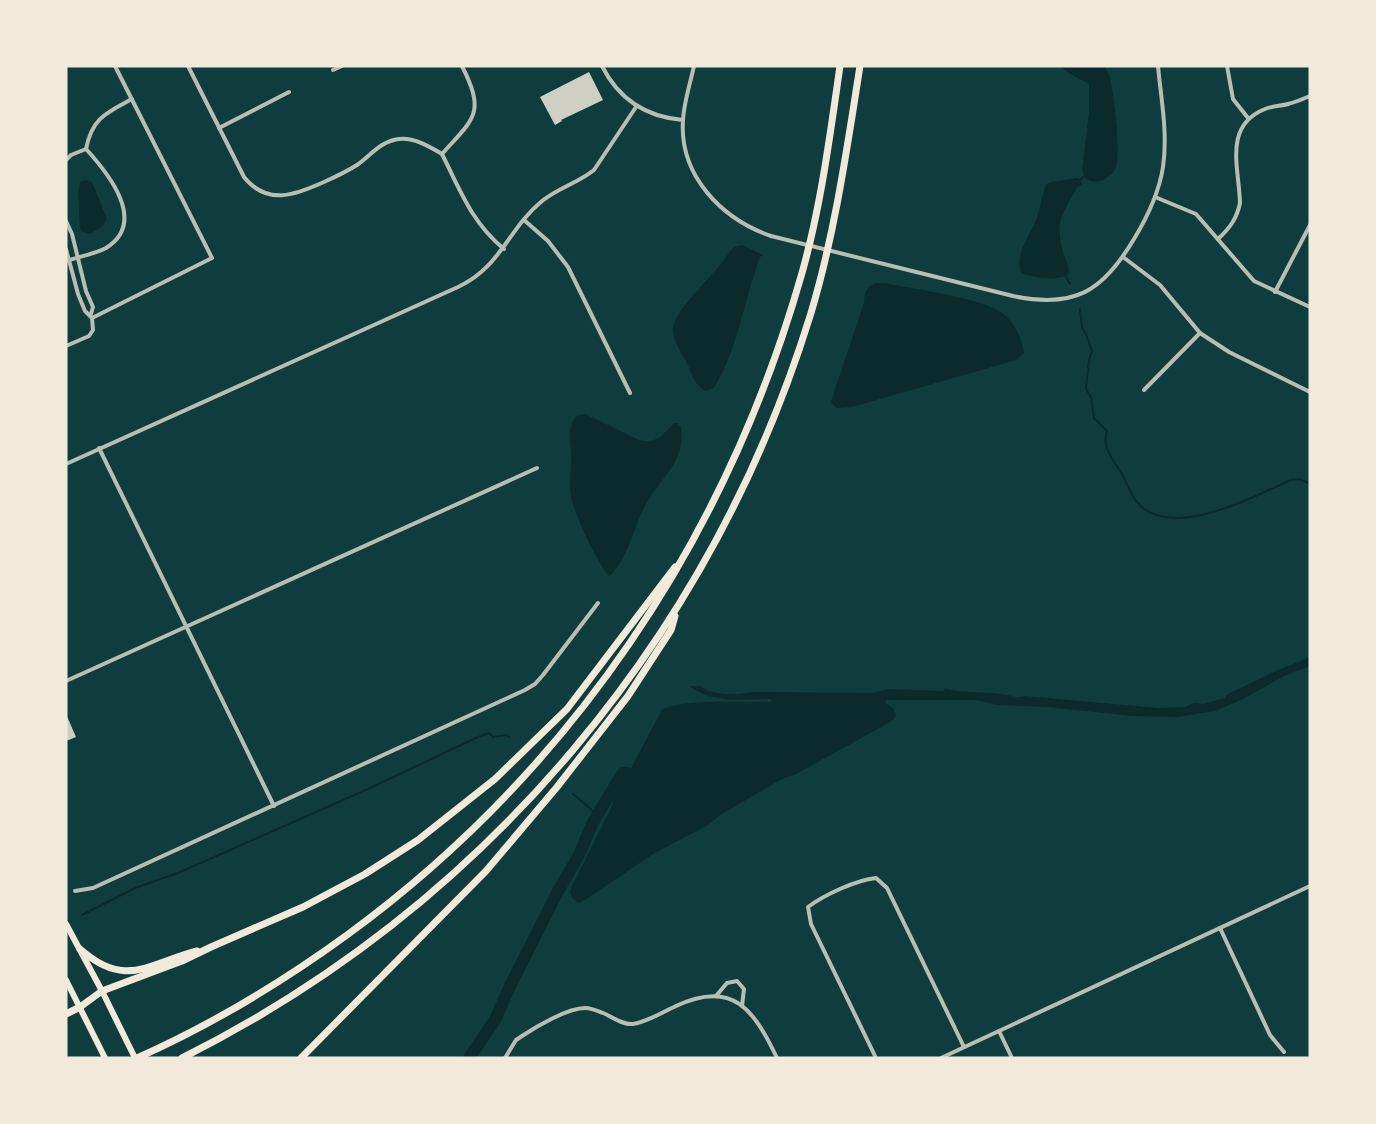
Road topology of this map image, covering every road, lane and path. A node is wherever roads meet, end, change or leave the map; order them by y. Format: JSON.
{"nodes":[{"id":1,"x":115,"y":66,"type":"edge"},
{"id":2,"x":188,"y":66,"type":"edge"},
{"id":3,"x":342,"y":66,"type":"edge"},
{"id":4,"x":462,"y":66,"type":"edge"},
{"id":5,"x":602,"y":66,"type":"edge"},
{"id":6,"x":694,"y":66,"type":"edge"},
{"id":7,"x":840,"y":66,"type":"edge"},
{"id":8,"x":860,"y":66,"type":"edge"},
{"id":9,"x":1158,"y":66,"type":"edge"},
{"id":10,"x":1227,"y":66,"type":"edge"},
{"id":11,"x":333,"y":70,"type":"dead end"},
{"id":12,"x":289,"y":92,"type":"dead end"},
{"id":13,"x":1310,"y":96,"type":"edge"},
{"id":14,"x":132,"y":99,"type":"junction"},
{"id":15,"x":636,"y":107,"type":"junction"},
{"id":16,"x":1248,"y":118,"type":"junction"},
{"id":17,"x":683,"y":120,"type":"junction"},
{"id":18,"x":219,"y":128,"type":"junction"},
{"id":19,"x":86,"y":149,"type":"junction"},
{"id":20,"x":442,"y":154,"type":"junction"},
{"id":21,"x":66,"y":160,"type":"edge"},
{"id":22,"x":1155,"y":197,"type":"junction"},
{"id":23,"x":524,"y":220,"type":"junction"},
{"id":24,"x":66,"y":221,"type":"edge"},
{"id":25,"x":1310,"y":225,"type":"edge"},
{"id":26,"x":1218,"y":239,"type":"junction"},
{"id":27,"x":66,"y":249,"type":"edge"},
{"id":28,"x":504,"y":249,"type":"junction"},
{"id":29,"x":77,"y":258,"type":"junction"},
{"id":30,"x":1123,"y":258,"type":"junction"},
{"id":31,"x":68,"y":261,"type":"edge"},
{"id":32,"x":1275,"y":292,"type":"junction"},
{"id":33,"x":1310,"y":307,"type":"edge"},
{"id":34,"x":91,"y":316,"type":"junction"},
{"id":35,"x":1200,"y":333,"type":"junction"},
{"id":36,"x":66,"y":346,"type":"edge"},
{"id":37,"x":1144,"y":390,"type":"dead end"},
{"id":38,"x":630,"y":393,"type":"dead end"},
{"id":39,"x":1310,"y":393,"type":"edge"},
{"id":40,"x":99,"y":448,"type":"junction"},
{"id":41,"x":66,"y":464,"type":"edge"},
{"id":42,"x":537,"y":468,"type":"dead end"},
{"id":43,"x":685,"y":557,"type":"junction"},
{"id":44,"x":598,"y":603,"type":"dead end"},
{"id":45,"x":676,"y":610,"type":"junction"},
{"id":46,"x":186,"y":627,"type":"junction"},
{"id":47,"x":66,"y":681,"type":"edge"},
{"id":48,"x":273,"y":806,"type":"junction"},
{"id":49,"x":1310,"y":886,"type":"edge"},
{"id":50,"x":75,"y":891,"type":"dead end"},
{"id":51,"x":66,"y":924,"type":"edge"},
{"id":52,"x":1220,"y":928,"type":"junction"},
{"id":53,"x":211,"y":947,"type":"junction"},
{"id":54,"x":80,"y":949,"type":"junction"},
{"id":55,"x":66,"y":980,"type":"edge"},
{"id":56,"x":102,"y":991,"type":"junction"},
{"id":57,"x":716,"y":996,"type":"junction"},
{"id":58,"x":742,"y":1006,"type":"junction"},
{"id":59,"x":80,"y":1007,"type":"junction"},
{"id":60,"x":66,"y":1014,"type":"edge"},
{"id":61,"x":999,"y":1031,"type":"junction"},
{"id":62,"x":964,"y":1047,"type":"junction"},
{"id":63,"x":1284,"y":1052,"type":"dead end"},
{"id":64,"x":105,"y":1058,"type":"edge"},
{"id":65,"x":136,"y":1058,"type":"edge"},
{"id":66,"x":182,"y":1058,"type":"edge"},
{"id":67,"x":301,"y":1058,"type":"edge"},
{"id":68,"x":505,"y":1058,"type":"edge"},
{"id":69,"x":777,"y":1058,"type":"edge"},
{"id":70,"x":876,"y":1058,"type":"edge"},
{"id":71,"x":941,"y":1058,"type":"edge"},
{"id":72,"x":1011,"y":1058,"type":"edge"}],
"edges":[{"from":1,"to":14,"type":"street"},
{"from":2,"to":18,"type":"street"},
{"from":3,"to":11,"type":"street"},
{"from":4,"to":20,"type":"street"},
{"from":5,"to":15,"type":"street"},
{"from":6,"to":17,"type":"street"},
{"from":7,"to":43,"type":"highway"},
{"from":8,"to":45,"type":"highway"},
{"from":9,"to":22,"type":"street"},
{"from":10,"to":16,"type":"street"},
{"from":12,"to":18,"type":"street"},
{"from":13,"to":16,"type":"street"},
{"from":14,"to":19,"type":"street"},
{"from":14,"to":34,"type":"street"},
{"from":15,"to":17,"type":"street"},
{"from":15,"to":23,"type":"street"},
{"from":16,"to":26,"type":"street"},
{"from":17,"to":30,"type":"street"},
{"from":18,"to":20,"type":"street"},
{"from":19,"to":21,"type":"street"},
{"from":19,"to":29,"type":"street"},
{"from":20,"to":28,"type":"street"},
{"from":22,"to":26,"type":"street"},
{"from":22,"to":30,"type":"street"},
{"from":23,"to":28,"type":"street"},
{"from":23,"to":38,"type":"street"},
{"from":24,"to":29,"type":"street"},
{"from":25,"to":32,"type":"street"},
{"from":26,"to":32,"type":"street"},
{"from":27,"to":31,"type":"street"},
{"from":28,"to":40,"type":"street"},
{"from":29,"to":31,"type":"street"},
{"from":29,"to":34,"type":"street"},
{"from":30,"to":35,"type":"street"},
{"from":31,"to":34,"type":"street"},
{"from":32,"to":33,"type":"street"},
{"from":34,"to":36,"type":"street"},
{"from":35,"to":37,"type":"street"},
{"from":35,"to":39,"type":"street"},
{"from":40,"to":41,"type":"street"},
{"from":40,"to":46,"type":"street"},
{"from":42,"to":46,"type":"street"},
{"from":43,"to":53,"type":"highway"},
{"from":43,"to":65,"type":"highway"},
{"from":44,"to":48,"type":"street"},
{"from":45,"to":66,"type":"highway"},
{"from":45,"to":67,"type":"highway"},
{"from":46,"to":47,"type":"street"},
{"from":46,"to":48,"type":"street"},
{"from":48,"to":50,"type":"street"},
{"from":49,"to":52,"type":"street"},
{"from":51,"to":54,"type":"main road"},
{"from":52,"to":61,"type":"street"},
{"from":52,"to":63,"type":"street"},
{"from":53,"to":54,"type":"highway"},
{"from":53,"to":56,"type":"highway"},
{"from":54,"to":56,"type":"main road"},
{"from":55,"to":59,"type":"main road"},
{"from":56,"to":59,"type":"highway"},
{"from":56,"to":65,"type":"main road"},
{"from":57,"to":58,"type":"street"},
{"from":57,"to":58,"type":"street"},
{"from":57,"to":68,"type":"street"},
{"from":58,"to":69,"type":"street"},
{"from":59,"to":60,"type":"highway"},
{"from":59,"to":64,"type":"main road"},
{"from":61,"to":62,"type":"street"},
{"from":61,"to":72,"type":"street"},
{"from":62,"to":70,"type":"street"},
{"from":62,"to":71,"type":"street"}]}
